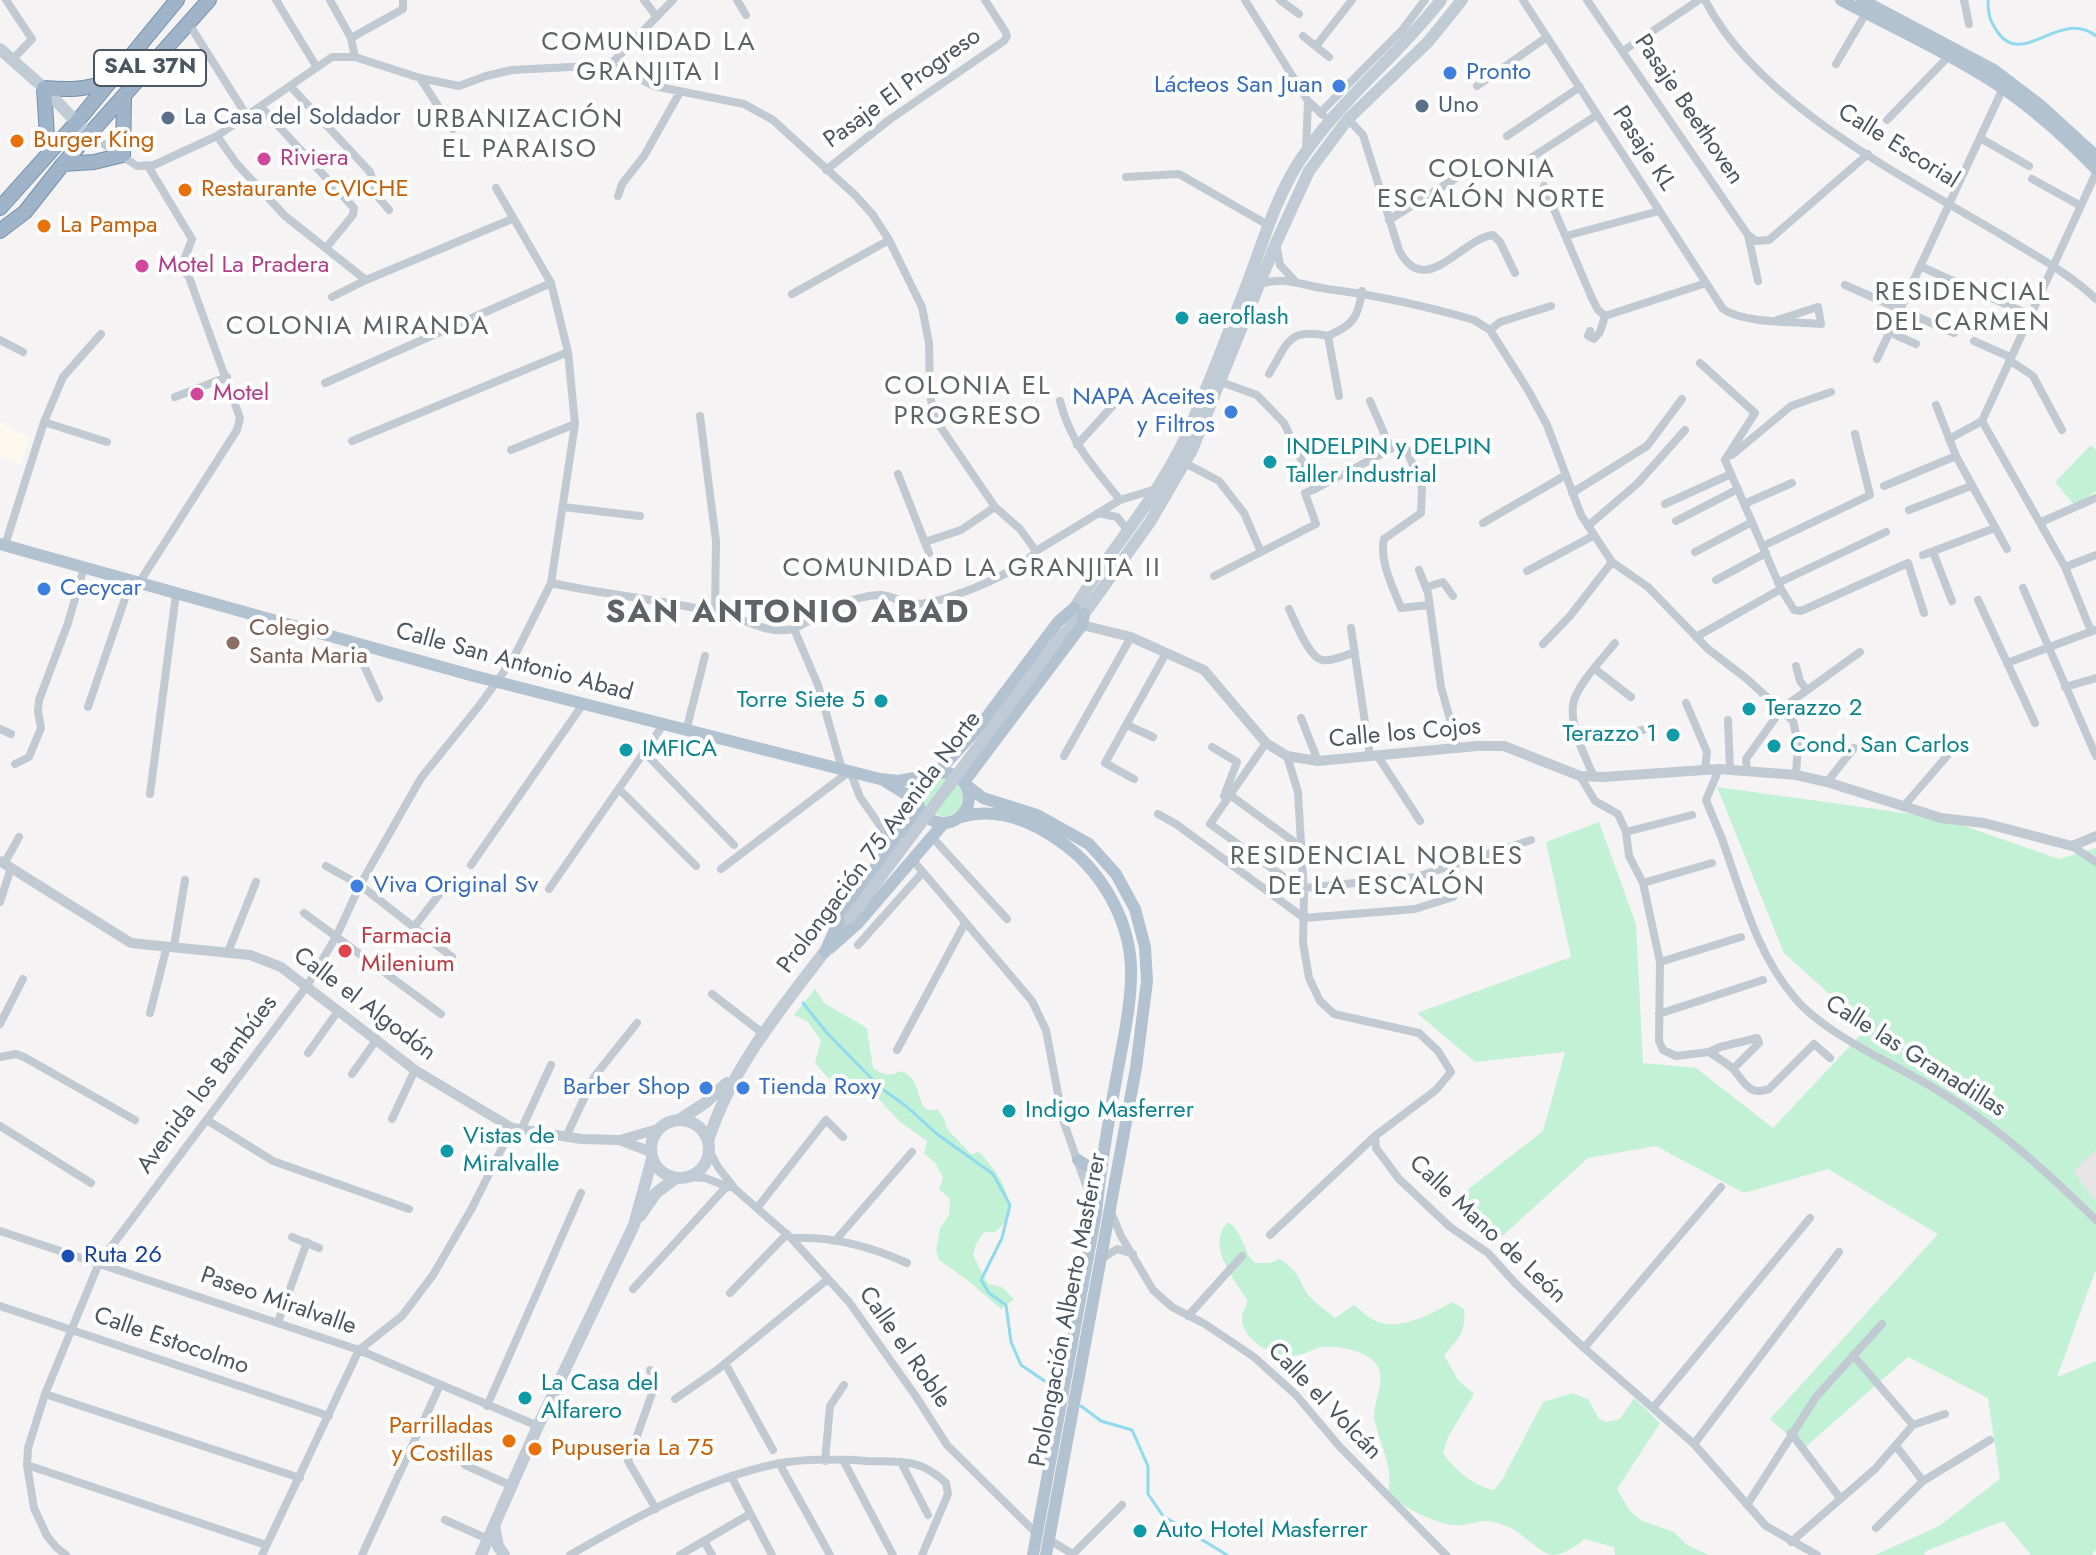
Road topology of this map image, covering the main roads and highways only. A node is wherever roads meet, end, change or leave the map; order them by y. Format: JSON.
{"nodes":[{"id":1,"x":177,"y":0,"type":"edge"},
{"id":2,"x":209,"y":0,"type":"edge"},
{"id":3,"x":1441,"y":0,"type":"edge"},
{"id":4,"x":1462,"y":0,"type":"edge"},
{"id":5,"x":1841,"y":0,"type":"edge"},
{"id":6,"x":1862,"y":0,"type":"edge"},
{"id":7,"x":0,"y":49,"type":"edge"},
{"id":8,"x":109,"y":80,"type":"junction"},
{"id":9,"x":2005,"y":84,"type":"junction"},
{"id":10,"x":44,"y":88,"type":"junction"},
{"id":11,"x":124,"y":98,"type":"junction"},
{"id":12,"x":76,"y":123,"type":"junction"},
{"id":13,"x":90,"y":135,"type":"junction"},
{"id":14,"x":48,"y":152,"type":"junction"},
{"id":15,"x":2096,"y":156,"type":"edge"},
{"id":16,"x":63,"y":164,"type":"junction"},
{"id":17,"x":2096,"y":171,"type":"edge"},
{"id":18,"x":1,"y":206,"type":"edge"},
{"id":19,"x":25,"y":212,"type":"junction"},
{"id":20,"x":0,"y":231,"type":"edge"},
{"id":21,"x":0,"y":244,"type":"edge"},
{"id":22,"x":2,"y":544,"type":"edge"},
{"id":23,"x":1080,"y":616,"type":"junction"},
{"id":24,"x":934,"y":774,"type":"junction"},
{"id":25,"x":880,"y":779,"type":"junction"},
{"id":26,"x":965,"y":784,"type":"junction"},
{"id":27,"x":918,"y":804,"type":"junction"},
{"id":28,"x":961,"y":817,"type":"junction"},
{"id":29,"x":943,"y":824,"type":"junction"},
{"id":30,"x":825,"y":952,"type":"junction"},
{"id":31,"x":735,"y":1076,"type":"junction"},
{"id":32,"x":679,"y":1120,"type":"junction"},
{"id":33,"x":708,"y":1146,"type":"junction"},
{"id":34,"x":651,"y":1155,"type":"junction"},
{"id":35,"x":1078,"y":1160,"type":"road end"},
{"id":36,"x":1101,"y":1161,"type":"junction"},
{"id":37,"x":682,"y":1178,"type":"junction"},
{"id":38,"x":634,"y":1225,"type":"junction"},
{"id":39,"x":494,"y":1526,"type":"junction"},
{"id":40,"x":1042,"y":1536,"type":"junction"},
{"id":41,"x":481,"y":1555,"type":"edge"},
{"id":42,"x":504,"y":1555,"type":"edge"},
{"id":43,"x":1033,"y":1555,"type":"edge"},
{"id":44,"x":1046,"y":1555,"type":"edge"}],
"edges":[{"from":1,"to":8,"type":"highway","number":"SAL 37N"},
{"from":2,"to":11,"type":"highway","number":"SAL 37N"},
{"from":3,"to":23,"type":"main road"},
{"from":4,"to":23,"type":"main road"},
{"from":5,"to":9,"type":"main road"},
{"from":6,"to":9,"type":"main road"},
{"from":7,"to":10,"type":"main road"},
{"from":8,"to":10,"type":"highway"},
{"from":8,"to":12,"type":"highway","number":"SAL 37N"},
{"from":9,"to":15,"type":"main road"},
{"from":9,"to":17,"type":"main road"},
{"from":10,"to":12,"type":"main road"},
{"from":10,"to":14,"type":"highway"},
{"from":11,"to":13,"type":"highway","number":"SAL 37N"},
{"from":11,"to":16,"type":"highway"},
{"from":12,"to":13,"type":"main road"},
{"from":12,"to":14,"type":"highway","number":"SAL 37N"},
{"from":13,"to":16,"type":"highway","number":"SAL 37N"},
{"from":14,"to":18,"type":"highway","number":"SAL 37N"},
{"from":16,"to":19,"type":"highway","number":"SAL 37N"},
{"from":19,"to":20,"type":"highway","number":"SAL 37N"},
{"from":19,"to":21,"type":"highway","number":"SAL 37N"},
{"from":22,"to":25,"type":"main road","name":"Calle San Antonio Abad"},
{"from":23,"to":24,"type":"main road"},
{"from":23,"to":26,"type":"main road"},
{"from":23,"to":30,"type":"main road","name":"Prolongación 75 Avenida Norte","bridge":true},
{"from":24,"to":25,"type":"main road","name":"Calle San Antonio Abad"},
{"from":24,"to":26,"type":"main road"},
{"from":24,"to":27,"type":"main road"},
{"from":25,"to":27,"type":"main road","name":"Calle San Antonio Abad"},
{"from":26,"to":28,"type":"main road"},
{"from":26,"to":40,"type":"main road","name":"Prolongación Alberto Masferrer"},
{"from":27,"to":29,"type":"main road"},
{"from":27,"to":30,"type":"main road"},
{"from":28,"to":29,"type":"main road"},
{"from":28,"to":36,"type":"main road","name":"Prolongación Alberto Masferrer"},
{"from":29,"to":30,"type":"main road"},
{"from":30,"to":31,"type":"main road","name":"Prolongación 75 Avenida Norte"},
{"from":31,"to":32,"type":"main road","name":"Prolongación 75 Avenida Norte"},
{"from":31,"to":33,"type":"main road","name":"Prolongación 75 Avenida Norte"},
{"from":32,"to":33,"type":"main road"},
{"from":32,"to":34,"type":"main road"},
{"from":33,"to":37,"type":"main road"},
{"from":34,"to":37,"type":"main road"},
{"from":34,"to":38,"type":"main road"},
{"from":35,"to":36,"type":"main road"},
{"from":36,"to":40,"type":"main road","name":"Prolongación Alberto Masferrer"},
{"from":37,"to":38,"type":"main road"},
{"from":38,"to":39,"type":"main road"},
{"from":39,"to":41,"type":"main road"},
{"from":39,"to":42,"type":"main road"},
{"from":40,"to":43,"type":"main road","name":"Prolongación Alberto Masferrer"},
{"from":40,"to":44,"type":"main road","name":"Prolongación Alberto Masferrer"}]}
